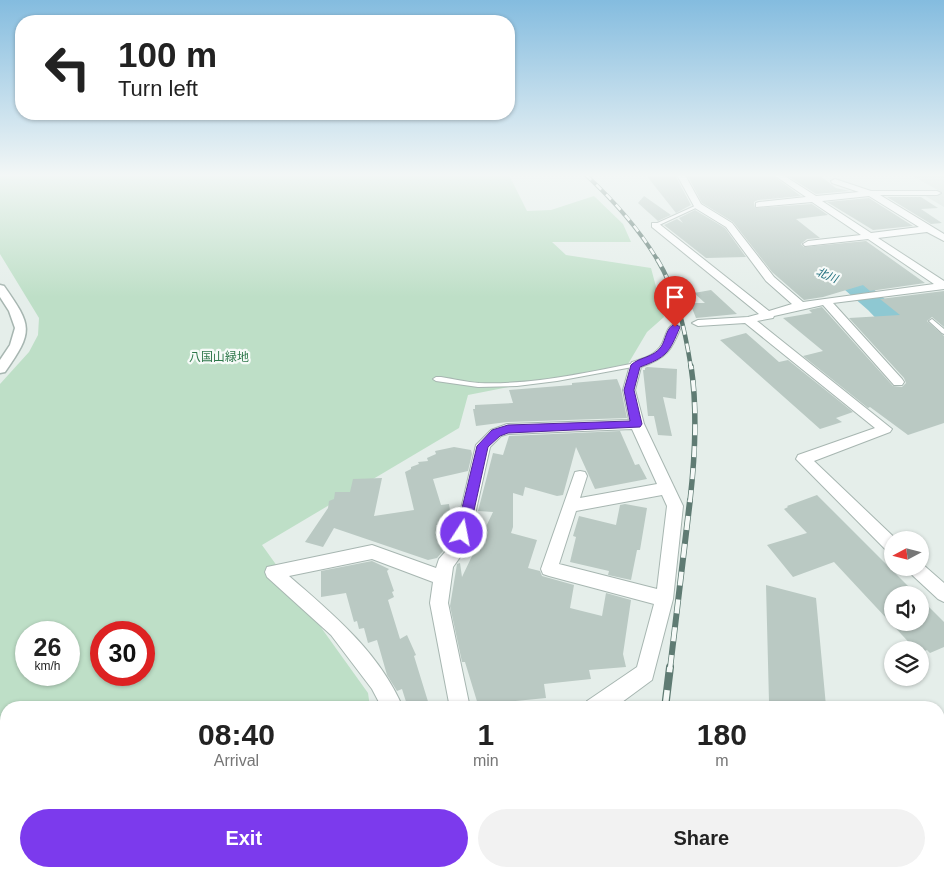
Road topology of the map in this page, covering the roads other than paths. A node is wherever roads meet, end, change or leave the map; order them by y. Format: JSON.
{"nodes":[{"id":1,"x":676,"y":216,"type":"edge"},
{"id":2,"x":714,"y":216,"type":"edge"},
{"id":3,"x":839,"y":216,"type":"edge"},
{"id":4,"x":907,"y":216,"type":"edge"},
{"id":5,"x":655,"y":225,"type":"joint"},
{"id":6,"x":928,"y":229,"type":"junction"},
{"id":7,"x":868,"y":236,"type":"junction"},
{"id":8,"x":944,"y":238,"type":"edge"},
{"id":9,"x":808,"y":244,"type":"dead end"},
{"id":10,"x":944,"y":286,"type":"edge"},
{"id":11,"x":0,"y":288,"type":"edge"},
{"id":12,"x":825,"y":301,"type":"junction"},
{"id":13,"x":800,"y":305,"type":"junction"},
{"id":14,"x":768,"y":316,"type":"junction"},
{"id":15,"x":748,"y":320,"type":"junction"},
{"id":16,"x":932,"y":320,"type":"dead end"},
{"id":17,"x":698,"y":323,"type":"dead end"},
{"id":18,"x":675,"y":327,"type":"dead end"},
{"id":19,"x":944,"y":332,"type":"edge"},
{"id":20,"x":636,"y":365,"type":"junction"},
{"id":21,"x":0,"y":368,"type":"edge"},
{"id":22,"x":436,"y":379,"type":"dead end"},
{"id":23,"x":898,"y":382,"type":"dead end"},
{"id":24,"x":636,"y":424,"type":"junction"},
{"id":25,"x":580,"y":476,"type":"dead end"},
{"id":26,"x":667,"y":488,"type":"junction"},
{"id":27,"x":570,"y":506,"type":"junction"},
{"id":28,"x":884,"y":537,"type":"edge"},
{"id":29,"x":925,"y":576,"type":"edge"},
{"id":30,"x":442,"y":578,"type":"junction"},
{"id":31,"x":944,"y":594,"type":"edge"},
{"id":32,"x":664,"y":599,"type":"junction"},
{"id":33,"x":389,"y":701,"type":"edge"},
{"id":34,"x":459,"y":701,"type":"edge"},
{"id":35,"x":606,"y":701,"type":"edge"}],
"edges":[{"from":1,"to":5,"type":"lane"},
{"from":2,"to":13,"type":"street"},
{"from":3,"to":7,"type":"street"},
{"from":4,"to":6,"type":"street"},
{"from":5,"to":14,"type":"street"},
{"from":6,"to":7,"type":"street"},
{"from":6,"to":8,"type":"street"},
{"from":7,"to":9,"type":"street"},
{"from":7,"to":10,"type":"street"},
{"from":10,"to":12,"type":"street"},
{"from":11,"to":21,"type":"street"},
{"from":12,"to":13,"type":"street"},
{"from":12,"to":23,"type":"street"},
{"from":13,"to":14,"type":"street"},
{"from":14,"to":15,"type":"street"},
{"from":15,"to":17,"type":"street"},
{"from":15,"to":28,"type":"street"},
{"from":16,"to":19,"type":"lane"},
{"from":18,"to":20,"type":"street"},
{"from":20,"to":22,"type":"lane"},
{"from":20,"to":24,"type":"street"},
{"from":24,"to":26,"type":"street"},
{"from":24,"to":30,"type":"street"},
{"from":25,"to":27,"type":"street"},
{"from":26,"to":27,"type":"street"},
{"from":26,"to":32,"type":"street"},
{"from":27,"to":32,"type":"street"},
{"from":29,"to":31,"type":"street"},
{"from":30,"to":33,"type":"street"},
{"from":30,"to":34,"type":"street"},
{"from":32,"to":35,"type":"street"}]}
